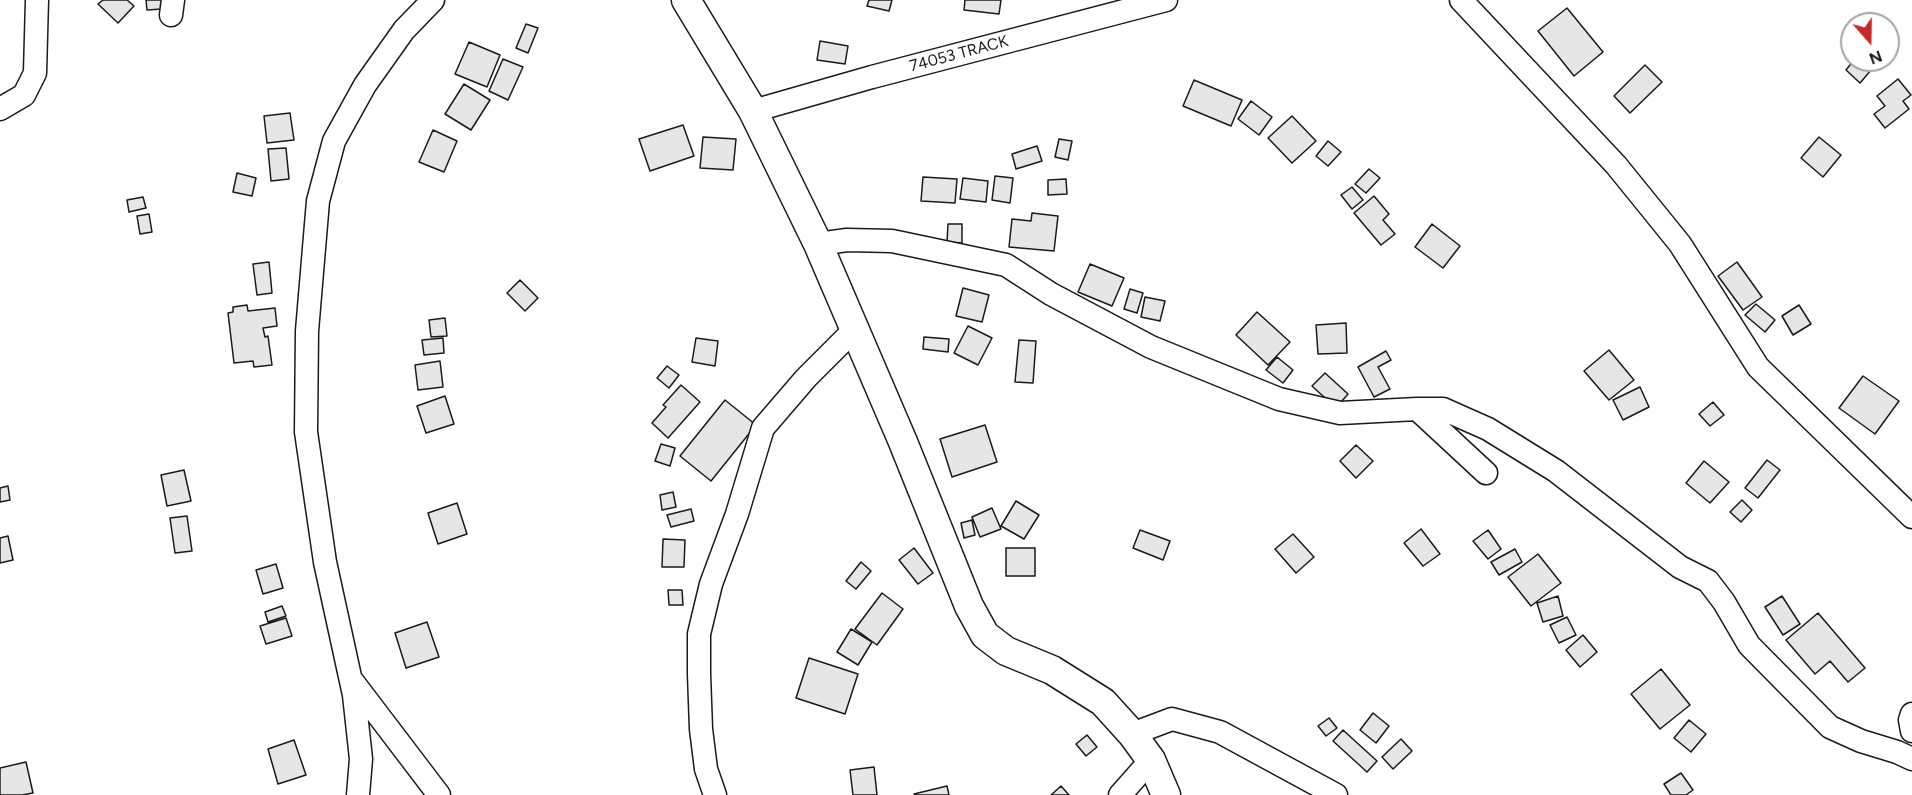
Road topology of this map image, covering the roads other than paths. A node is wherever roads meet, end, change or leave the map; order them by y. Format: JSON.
{"nodes":[{"id":1,"x":37,"y":0,"type":"edge"},
{"id":2,"x":433,"y":0,"type":"edge"},
{"id":3,"x":686,"y":0,"type":"edge"},
{"id":4,"x":1166,"y":0,"type":"edge"},
{"id":5,"x":1461,"y":0,"type":"edge"},
{"id":6,"x":0,"y":109,"type":"edge"},
{"id":7,"x":753,"y":111,"type":"junction"},
{"id":8,"x":818,"y":244,"type":"junction"},
{"id":9,"x":855,"y":329,"type":"junction"},
{"id":10,"x":1418,"y":409,"type":"junction"},
{"id":11,"x":1486,"y":473,"type":"dead end"},
{"id":12,"x":1912,"y":517,"type":"edge"},
{"id":13,"x":350,"y":678,"type":"junction"},
{"id":14,"x":1912,"y":714,"type":"edge"},
{"id":15,"x":1912,"y":731,"type":"edge"},
{"id":16,"x":1132,"y":734,"type":"junction"},
{"id":17,"x":1912,"y":759,"type":"edge"},
{"id":18,"x":1151,"y":760,"type":"junction"},
{"id":19,"x":358,"y":795,"type":"edge"},
{"id":20,"x":439,"y":795,"type":"edge"},
{"id":21,"x":715,"y":795,"type":"edge"},
{"id":22,"x":1120,"y":795,"type":"edge"},
{"id":23,"x":1166,"y":795,"type":"edge"},
{"id":24,"x":1336,"y":795,"type":"edge"}],
"edges":[{"from":1,"to":6,"type":"street"},
{"from":2,"to":13,"type":"street"},
{"from":3,"to":7,"type":"street"},
{"from":4,"to":7,"type":"street","name":"74053 TRACK"},
{"from":5,"to":12,"type":"street"},
{"from":7,"to":8,"type":"street"},
{"from":8,"to":9,"type":"street"},
{"from":8,"to":10,"type":"street"},
{"from":9,"to":16,"type":"street"},
{"from":9,"to":21,"type":"street"},
{"from":10,"to":11,"type":"street"},
{"from":10,"to":17,"type":"street"},
{"from":13,"to":19,"type":"street"},
{"from":13,"to":20,"type":"street"},
{"from":14,"to":15,"type":"street"},
{"from":16,"to":18,"type":"street"},
{"from":16,"to":24,"type":"street"},
{"from":18,"to":22,"type":"street"},
{"from":18,"to":23,"type":"street"}]}
